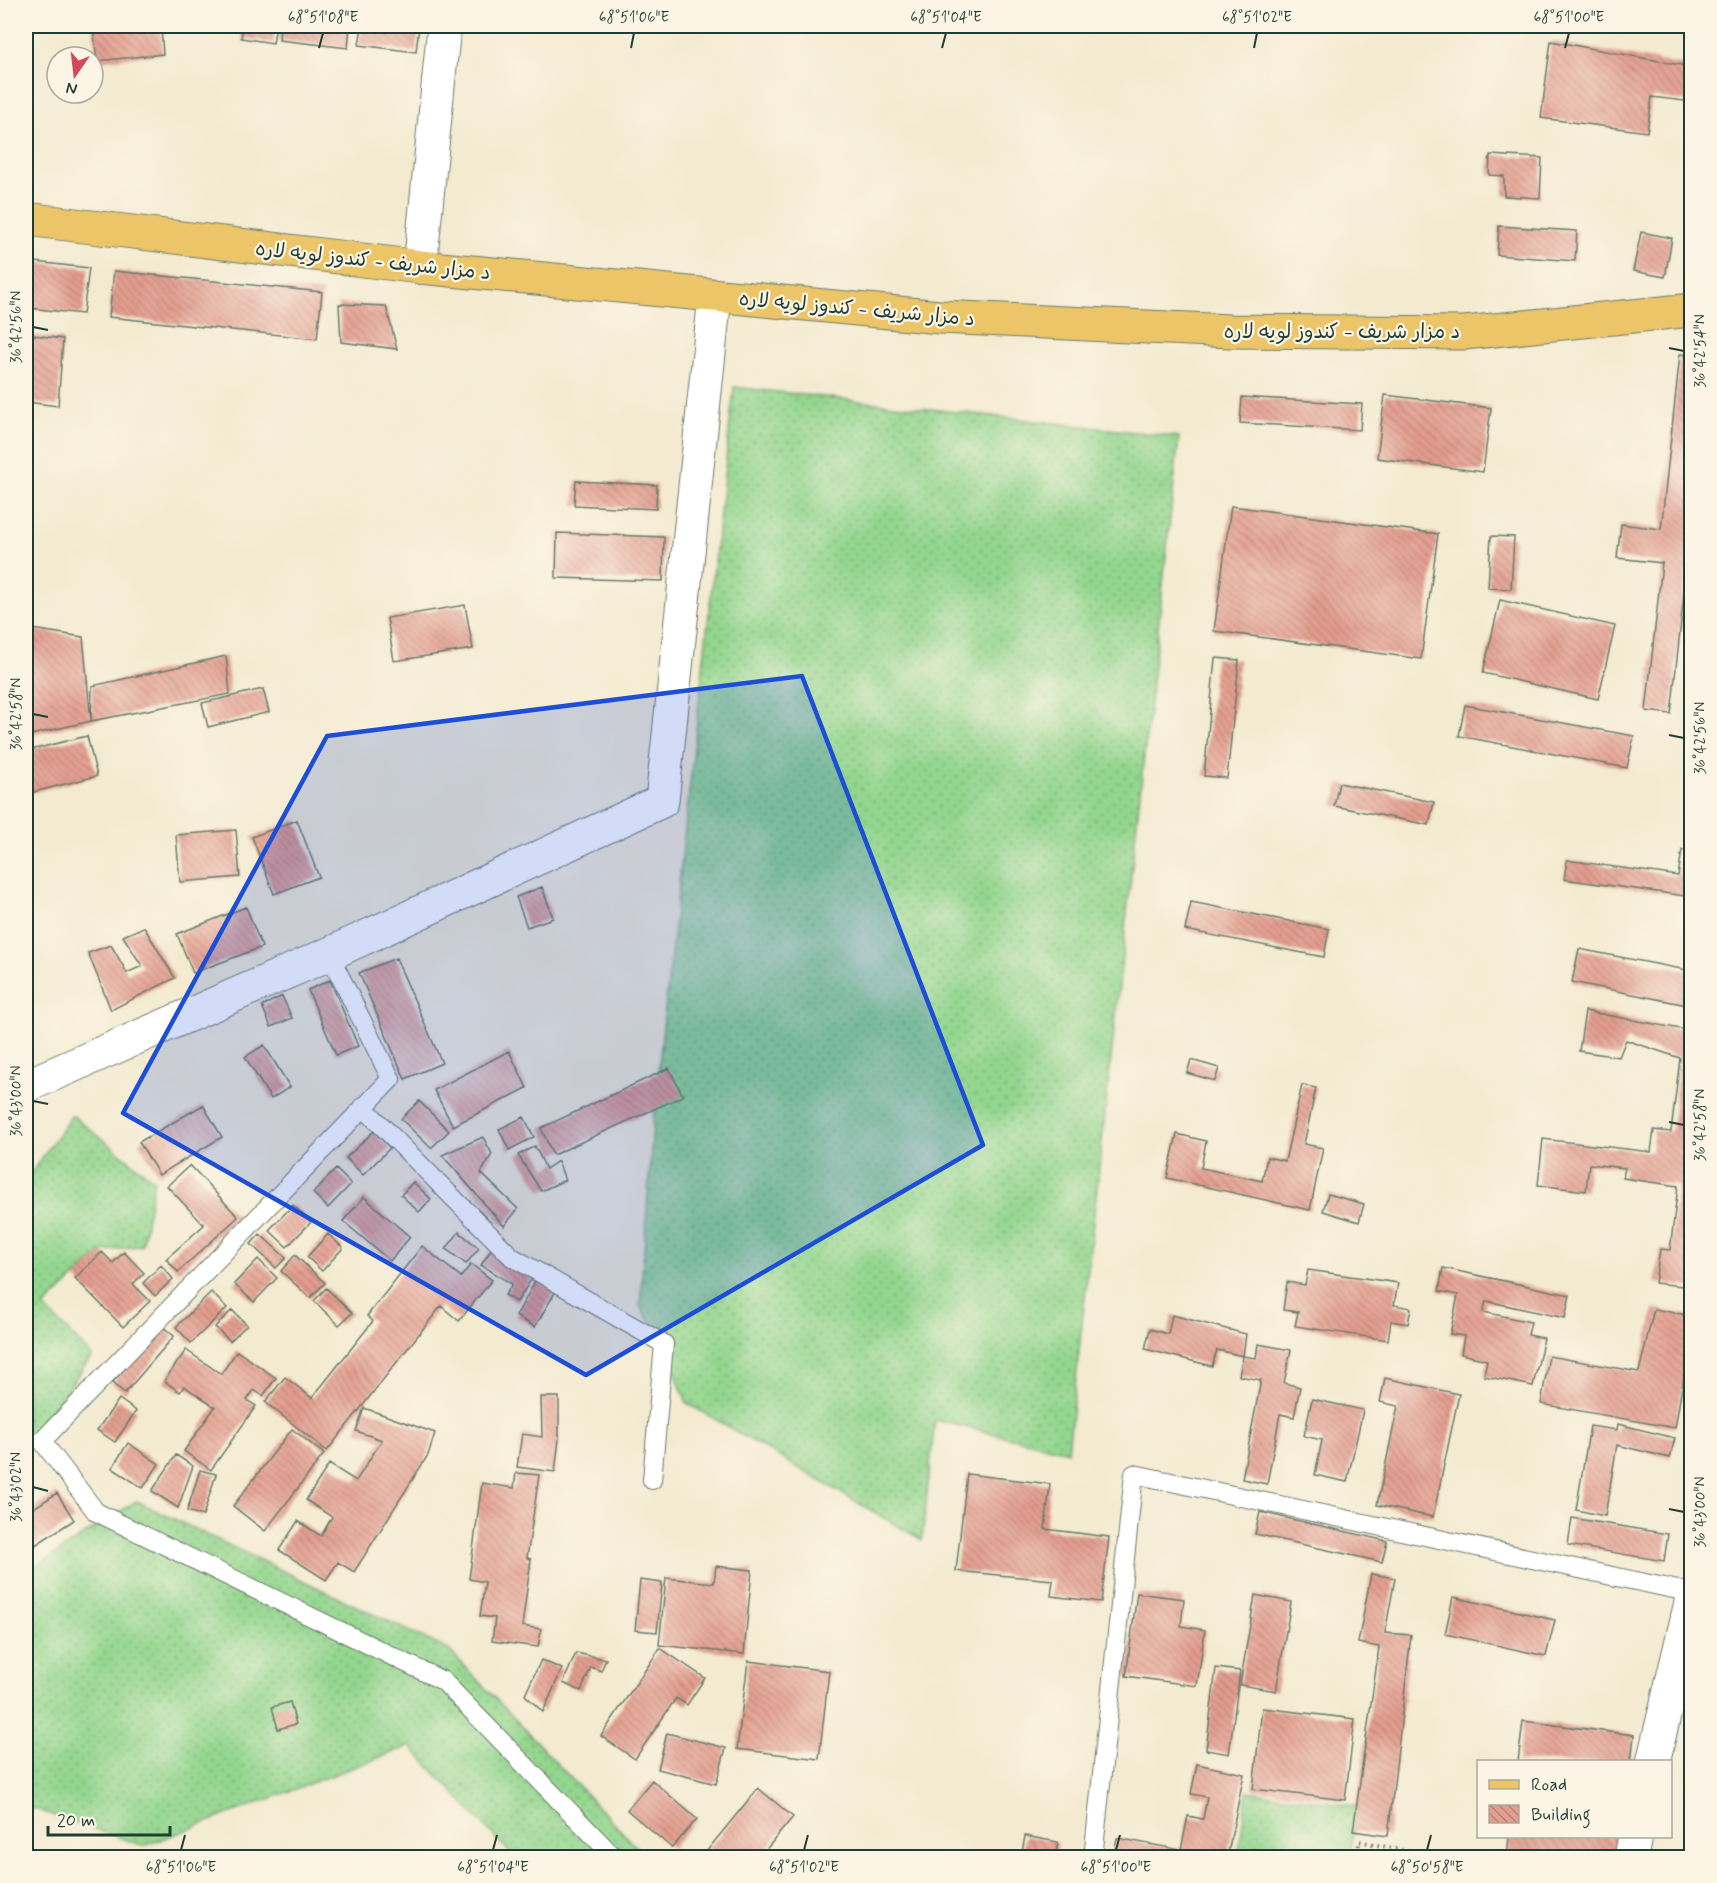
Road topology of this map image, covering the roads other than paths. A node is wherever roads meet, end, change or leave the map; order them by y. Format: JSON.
{"nodes":[{"id":1,"x":444,"y":26,"type":"edge"},
{"id":2,"x":26,"y":219,"type":"edge"},
{"id":3,"x":420,"y":267,"type":"junction"},
{"id":4,"x":715,"y":296,"type":"junction"},
{"id":5,"x":1692,"y":310,"type":"edge"},
{"id":6,"x":329,"y":954,"type":"junction"},
{"id":7,"x":26,"y":1086,"type":"edge"},
{"id":8,"x":363,"y":1107,"type":"junction"},
{"id":9,"x":652,"y":1480,"type":"dead end"},
{"id":10,"x":1692,"y":1595,"type":"edge"},
{"id":11,"x":1653,"y":1760,"type":"edge"},
{"id":12,"x":1635,"y":1838,"type":"edge"},
{"id":13,"x":615,"y":1857,"type":"edge"},
{"id":14,"x":1093,"y":1857,"type":"edge"},
{"id":15,"x":1630,"y":1857,"type":"edge"}],
"edges":[{"from":1,"to":3,"type":"street"},
{"from":2,"to":3,"type":"main road","name":"د مزار شریف - کندوز لویه لاره"},
{"from":3,"to":4,"type":"main road","name":"د مزار شریف - کندوز لویه لاره"},
{"from":4,"to":5,"type":"main road","name":"د مزار شریف - کندوز لویه لاره"},
{"from":4,"to":6,"type":"street"},
{"from":6,"to":7,"type":"street"},
{"from":6,"to":8,"type":"lane"},
{"from":8,"to":9,"type":"lane"},
{"from":8,"to":13,"type":"lane"},
{"from":10,"to":11,"type":"street"},
{"from":10,"to":14,"type":"lane"},
{"from":12,"to":15,"type":"street"}]}
